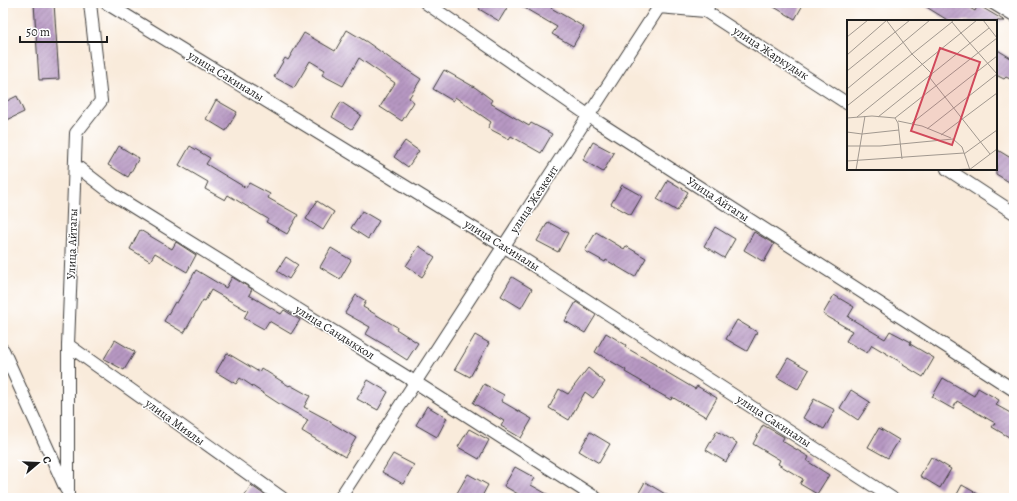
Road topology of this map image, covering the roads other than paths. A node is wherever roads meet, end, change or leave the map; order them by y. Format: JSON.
{"nodes":[{"id":1,"x":90,"y":3,"type":"edge"},
{"id":2,"x":106,"y":3,"type":"edge"},
{"id":3,"x":426,"y":3,"type":"edge"},
{"id":4,"x":693,"y":3,"type":"edge"},
{"id":5,"x":994,"y":3,"type":"edge"},
{"id":6,"x":707,"y":7,"type":"edge"},
{"id":7,"x":1014,"y":16,"type":"edge"},
{"id":8,"x":847,"y":103,"type":"edge"},
{"id":9,"x":588,"y":116,"type":"junction"},
{"id":10,"x":75,"y":164,"type":"junction"},
{"id":11,"x":949,"y":170,"type":"edge"},
{"id":12,"x":1014,"y":213,"type":"edge"},
{"id":13,"x":504,"y":246,"type":"junction"},
{"id":14,"x":68,"y":345,"type":"junction"},
{"id":15,"x":3,"y":350,"type":"edge"},
{"id":16,"x":415,"y":382,"type":"junction"},
{"id":17,"x":1014,"y":390,"type":"edge"},
{"id":18,"x":67,"y":496,"type":"edge"},
{"id":19,"x":282,"y":498,"type":"edge"},
{"id":20,"x":340,"y":498,"type":"edge"},
{"id":21,"x":596,"y":498,"type":"edge"},
{"id":22,"x":892,"y":498,"type":"edge"}],
"edges":[{"from":1,"to":10,"type":"street","name":"Улица Айтагы"},
{"from":2,"to":13,"type":"street","name":"улица Сакиналы"},
{"from":3,"to":9,"type":"street","name":"Улица Айтагы"},
{"from":4,"to":6,"type":"street","name":"улица Жаркудык"},
{"from":5,"to":7,"type":"street"},
{"from":6,"to":8,"type":"street","name":"улица Жаркудык"},
{"from":6,"to":9,"type":"street","name":"улица Жезкент"},
{"from":9,"to":13,"type":"street","name":"улица Жезкент"},
{"from":9,"to":17,"type":"street","name":"Улица Айтагы"},
{"from":10,"to":14,"type":"street","name":"Улица Айтагы"},
{"from":10,"to":16,"type":"street","name":"улица Сандыккол"},
{"from":11,"to":12,"type":"street"},
{"from":13,"to":16,"type":"street","name":"улица Жезкент"},
{"from":13,"to":22,"type":"street","name":"улица Сакиналы"},
{"from":14,"to":18,"type":"street","name":"Улица Айтагы"},
{"from":14,"to":19,"type":"street","name":"улица Миялы"},
{"from":15,"to":18,"type":"street"},
{"from":16,"to":20,"type":"street","name":"улица Жезкент"},
{"from":16,"to":21,"type":"street","name":"улица Сандыккол"}]}
